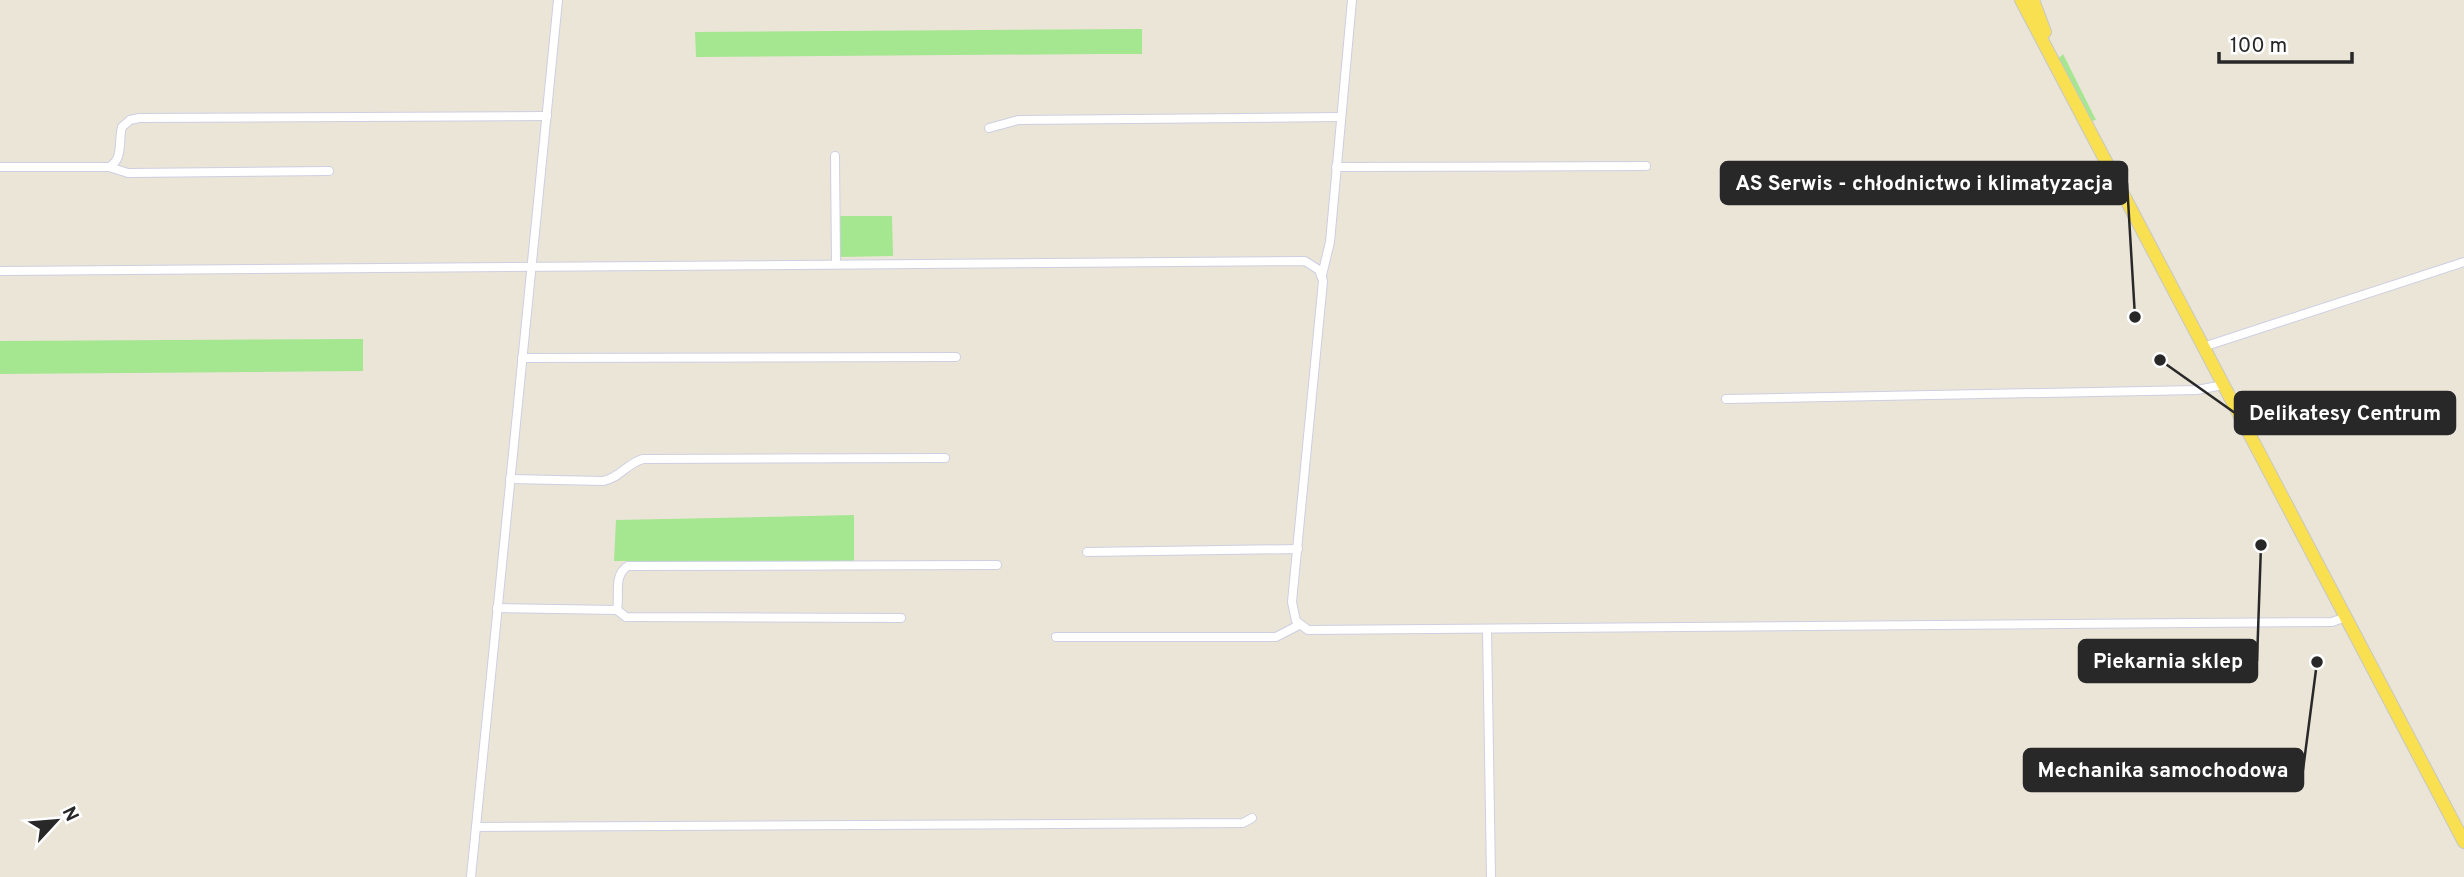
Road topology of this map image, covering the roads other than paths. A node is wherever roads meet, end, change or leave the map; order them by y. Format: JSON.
{"nodes":[{"id":1,"x":558,"y":0,"type":"edge"},
{"id":2,"x":1352,"y":0,"type":"edge"},
{"id":3,"x":2021,"y":0,"type":"edge"},
{"id":4,"x":2033,"y":0,"type":"edge"},
{"id":5,"x":2064,"y":82,"type":"junction"},
{"id":6,"x":547,"y":116,"type":"junction"},
{"id":7,"x":1340,"y":117,"type":"junction"},
{"id":8,"x":989,"y":128,"type":"dead end"},
{"id":9,"x":835,"y":156,"type":"dead end"},
{"id":10,"x":1646,"y":166,"type":"dead end"},
{"id":11,"x":0,"y":167,"type":"edge"},
{"id":12,"x":109,"y":167,"type":"junction"},
{"id":13,"x":1336,"y":167,"type":"junction"},
{"id":14,"x":329,"y":171,"type":"dead end"},
{"id":15,"x":2464,"y":262,"type":"edge"},
{"id":16,"x":836,"y":264,"type":"junction"},
{"id":17,"x":532,"y":266,"type":"junction"},
{"id":18,"x":0,"y":271,"type":"edge"},
{"id":19,"x":1322,"y":276,"type":"junction"},
{"id":20,"x":2203,"y":348,"type":"junction"},
{"id":21,"x":956,"y":357,"type":"dead end"},
{"id":22,"x":522,"y":358,"type":"junction"},
{"id":23,"x":2223,"y":384,"type":"junction"},
{"id":24,"x":1727,"y":399,"type":"dead end"},
{"id":25,"x":945,"y":458,"type":"dead end"},
{"id":26,"x":510,"y":479,"type":"junction"},
{"id":27,"x":1298,"y":549,"type":"junction"},
{"id":28,"x":1087,"y":552,"type":"dead end"},
{"id":29,"x":997,"y":565,"type":"dead end"},
{"id":30,"x":497,"y":608,"type":"junction"},
{"id":31,"x":617,"y":610,"type":"junction"},
{"id":32,"x":2346,"y":617,"type":"junction"},
{"id":33,"x":901,"y":618,"type":"dead end"},
{"id":34,"x":1299,"y":625,"type":"junction"},
{"id":35,"x":1487,"y":629,"type":"junction"},
{"id":36,"x":1056,"y":637,"type":"dead end"},
{"id":37,"x":1252,"y":818,"type":"dead end"},
{"id":38,"x":476,"y":827,"type":"junction"},
{"id":39,"x":2464,"y":842,"type":"edge"},
{"id":40,"x":471,"y":877,"type":"edge"},
{"id":41,"x":1491,"y":877,"type":"edge"}],
"edges":[{"from":1,"to":6,"type":"street"},
{"from":2,"to":7,"type":"street"},
{"from":3,"to":5,"type":"main road"},
{"from":4,"to":5,"type":"main road"},
{"from":5,"to":20,"type":"main road"},
{"from":6,"to":12,"type":"street"},
{"from":6,"to":17,"type":"street"},
{"from":7,"to":8,"type":"street"},
{"from":7,"to":13,"type":"street"},
{"from":9,"to":16,"type":"street"},
{"from":10,"to":13,"type":"street"},
{"from":11,"to":12,"type":"street"},
{"from":12,"to":14,"type":"street"},
{"from":13,"to":19,"type":"street"},
{"from":15,"to":20,"type":"street"},
{"from":16,"to":17,"type":"street"},
{"from":16,"to":19,"type":"street"},
{"from":17,"to":18,"type":"street"},
{"from":17,"to":22,"type":"street"},
{"from":19,"to":27,"type":"street"},
{"from":20,"to":23,"type":"main road"},
{"from":21,"to":22,"type":"street"},
{"from":22,"to":26,"type":"street"},
{"from":23,"to":24,"type":"street"},
{"from":23,"to":32,"type":"main road"},
{"from":25,"to":26,"type":"street"},
{"from":26,"to":30,"type":"street"},
{"from":27,"to":28,"type":"street"},
{"from":27,"to":34,"type":"street"},
{"from":29,"to":31,"type":"street"},
{"from":30,"to":31,"type":"street"},
{"from":30,"to":38,"type":"street"},
{"from":31,"to":33,"type":"street"},
{"from":32,"to":35,"type":"street"},
{"from":32,"to":39,"type":"main road"},
{"from":34,"to":35,"type":"street"},
{"from":34,"to":36,"type":"street"},
{"from":35,"to":41,"type":"street"},
{"from":37,"to":38,"type":"street"},
{"from":38,"to":40,"type":"street"}]}
